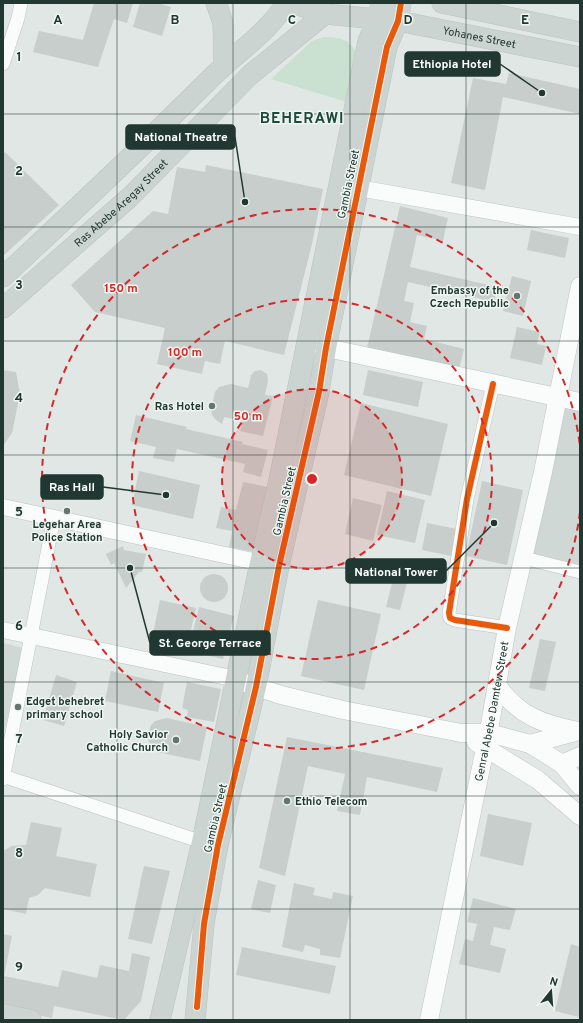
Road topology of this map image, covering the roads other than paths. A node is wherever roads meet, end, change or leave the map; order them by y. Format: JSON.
{"nodes":[{"id":1,"x":21,"y":3,"type":"edge"},
{"id":2,"x":216,"y":3,"type":"edge"},
{"id":3,"x":286,"y":3,"type":"edge"},
{"id":4,"x":292,"y":3,"type":"edge"},
{"id":5,"x":442,"y":3,"type":"edge"},
{"id":6,"x":380,"y":10,"type":"edge"},
{"id":7,"x":400,"y":12,"type":"edge"},
{"id":8,"x":325,"y":14,"type":"junction"},
{"id":9,"x":580,"y":32,"type":"edge"},
{"id":10,"x":580,"y":57,"type":"edge"},
{"id":11,"x":3,"y":64,"type":"edge"},
{"id":12,"x":224,"y":66,"type":"junction"},
{"id":13,"x":111,"y":177,"type":"junction"},
{"id":14,"x":349,"y":186,"type":"junction"},
{"id":15,"x":130,"y":197,"type":"junction"},
{"id":16,"x":580,"y":227,"type":"edge"},
{"id":17,"x":3,"y":277,"type":"edge"},
{"id":18,"x":580,"y":286,"type":"edge"},
{"id":19,"x":3,"y":308,"type":"edge"},
{"id":20,"x":306,"y":344,"type":"junction"},
{"id":21,"x":326,"y":348,"type":"junction"},
{"id":22,"x":493,"y":384,"type":"junction"},
{"id":23,"x":558,"y":397,"type":"junction"},
{"id":24,"x":580,"y":402,"type":"edge"},
{"id":25,"x":3,"y":507,"type":"edge"},
{"id":26,"x":54,"y":518,"type":"junction"},
{"id":27,"x":524,"y":558,"type":"junction"},
{"id":28,"x":260,"y":563,"type":"junction"},
{"id":29,"x":279,"y":566,"type":"junction"},
{"id":30,"x":580,"y":572,"type":"edge"},
{"id":31,"x":507,"y":628,"type":"junction"},
{"id":32,"x":3,"y":630,"type":"edge"},
{"id":33,"x":30,"y":636,"type":"junction"},
{"id":34,"x":236,"y":679,"type":"junction"},
{"id":35,"x":497,"y":685,"type":"junction"},
{"id":36,"x":256,"y":687,"type":"junction"},
{"id":37,"x":579,"y":731,"type":"edge"},
{"id":38,"x":487,"y":740,"type":"junction"},
{"id":39,"x":530,"y":744,"type":"junction"},
{"id":40,"x":580,"y":756,"type":"edge"},
{"id":41,"x":562,"y":764,"type":"junction"},
{"id":42,"x":3,"y":777,"type":"edge"},
{"id":43,"x":580,"y":786,"type":"edge"},
{"id":44,"x":580,"y":816,"type":"edge"},
{"id":45,"x":202,"y":842,"type":"junction"},
{"id":46,"x":162,"y":1011,"type":"edge"},
{"id":47,"x":3,"y":1014,"type":"edge"},
{"id":48,"x":199,"y":1016,"type":"edge"},
{"id":49,"x":31,"y":1020,"type":"edge"},
{"id":50,"x":145,"y":1020,"type":"edge"},
{"id":51,"x":429,"y":1020,"type":"edge"}],
"edges":[{"from":1,"to":11,"type":"street"},
{"from":2,"to":12,"type":"main road"},
{"from":3,"to":12,"type":"main road"},
{"from":4,"to":8,"type":"main road","name":"Yohanes Street"},
{"from":5,"to":9,"type":"main road"},
{"from":6,"to":7,"type":"main road","name":"Yohanes Street"},
{"from":6,"to":8,"type":"main road","name":"Yohanes Street"},
{"from":6,"to":14,"type":"main road","name":"Gambia Street"},
{"from":7,"to":10,"type":"main road","name":"Yohanes Street"},
{"from":7,"to":14,"type":"main road","name":"Gambia Street"},
{"from":8,"to":15,"type":"main road","name":"Ras Abebe Aregay Street"},
{"from":12,"to":13,"type":"main road"},
{"from":13,"to":15,"type":"main road"},
{"from":13,"to":17,"type":"main road"},
{"from":14,"to":16,"type":"street"},
{"from":14,"to":20,"type":"main road","name":"Gambia Street"},
{"from":14,"to":21,"type":"main road","name":"Gambia Street"},
{"from":15,"to":19,"type":"main road","name":"Ras Abebe Aregay Street"},
{"from":18,"to":23,"type":"main road","name":"Genral Abebe Damtew Street"},
{"from":20,"to":21,"type":"main road"},
{"from":20,"to":28,"type":"main road","name":"Gambia Street"},
{"from":21,"to":22,"type":"main road"},
{"from":21,"to":29,"type":"main road","name":"Gambia Street"},
{"from":22,"to":23,"type":"main road"},
{"from":22,"to":31,"type":"street"},
{"from":23,"to":24,"type":"main road"},
{"from":23,"to":27,"type":"main road","name":"Genral Abebe Damtew Street"},
{"from":25,"to":26,"type":"street"},
{"from":26,"to":28,"type":"street"},
{"from":26,"to":33,"type":"street"},
{"from":27,"to":30,"type":"street"},
{"from":27,"to":31,"type":"main road","name":"Genral Abebe Damtew Street"},
{"from":28,"to":29,"type":"street"},
{"from":28,"to":34,"type":"main road","name":"Gambia Street"},
{"from":29,"to":36,"type":"main road","name":"Gambia Street"},
{"from":31,"to":35,"type":"main road","name":"Genral Abebe Damtew Street"},
{"from":32,"to":33,"type":"street"},
{"from":33,"to":34,"type":"street"},
{"from":33,"to":42,"type":"street"},
{"from":34,"to":36,"type":"main road"},
{"from":34,"to":45,"type":"main road","name":"Gambia Street"},
{"from":35,"to":37,"type":"main road"},
{"from":35,"to":38,"type":"main road","name":"Genral Abebe Damtew Street"},
{"from":36,"to":38,"type":"main road"},
{"from":36,"to":48,"type":"main road","name":"Gambia Street"},
{"from":37,"to":39,"type":"main road"},
{"from":38,"to":39,"type":"main road"},
{"from":38,"to":44,"type":"main road"},
{"from":38,"to":51,"type":"main road","name":"Genral Abebe Damtew Street"},
{"from":39,"to":41,"type":"main road"},
{"from":40,"to":41,"type":"main road"},
{"from":41,"to":43,"type":"main road"},
{"from":42,"to":45,"type":"street"},
{"from":45,"to":46,"type":"main road","name":"Gambia Street"},
{"from":46,"to":50,"type":"main road"},
{"from":47,"to":49,"type":"main road"}]}
